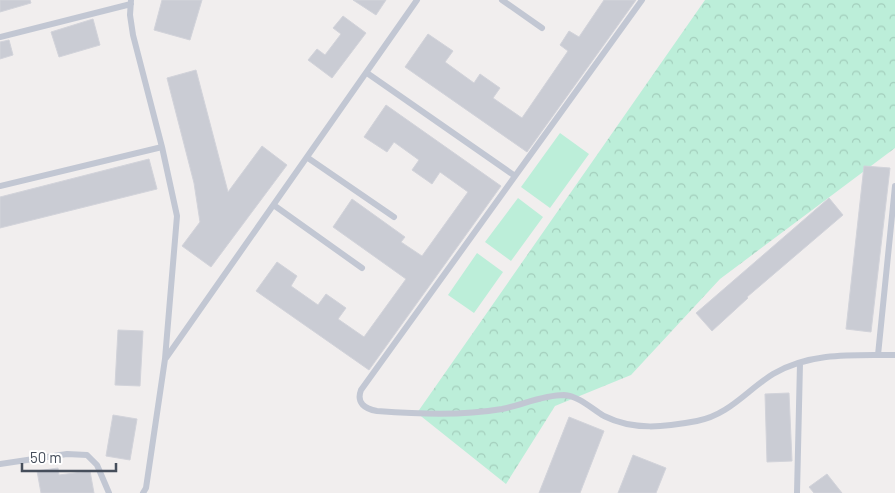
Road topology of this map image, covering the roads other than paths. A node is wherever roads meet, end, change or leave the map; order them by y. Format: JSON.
{"nodes":[{"id":1,"x":418,"y":0,"type":"edge"},
{"id":2,"x":502,"y":0,"type":"edge"},
{"id":3,"x":642,"y":0,"type":"edge"},
{"id":4,"x":131,"y":2,"type":"edge"},
{"id":5,"x":542,"y":28,"type":"dead end"},
{"id":6,"x":0,"y":38,"type":"edge"},
{"id":7,"x":367,"y":73,"type":"junction"},
{"id":8,"x":162,"y":146,"type":"junction"},
{"id":9,"x":308,"y":158,"type":"junction"},
{"id":10,"x":516,"y":176,"type":"junction"},
{"id":11,"x":0,"y":185,"type":"edge"},
{"id":12,"x":895,"y":186,"type":"edge"},
{"id":13,"x":275,"y":206,"type":"junction"},
{"id":14,"x":394,"y":218,"type":"dead end"},
{"id":15,"x":362,"y":268,"type":"dead end"},
{"id":16,"x":878,"y":355,"type":"junction"},
{"id":17,"x":895,"y":355,"type":"edge"},
{"id":18,"x":165,"y":359,"type":"junction"},
{"id":19,"x":800,"y":363,"type":"junction"},
{"id":20,"x":0,"y":464,"type":"edge"},
{"id":21,"x":109,"y":493,"type":"edge"},
{"id":22,"x":143,"y":493,"type":"edge"},
{"id":23,"x":797,"y":493,"type":"edge"}],
"edges":[{"from":1,"to":7,"type":"lane"},
{"from":2,"to":5,"type":"lane"},
{"from":3,"to":10,"type":"lane"},
{"from":4,"to":6,"type":"lane"},
{"from":4,"to":8,"type":"lane"},
{"from":7,"to":9,"type":"lane"},
{"from":7,"to":10,"type":"lane"},
{"from":8,"to":11,"type":"lane"},
{"from":8,"to":18,"type":"lane"},
{"from":9,"to":13,"type":"lane"},
{"from":9,"to":14,"type":"lane"},
{"from":10,"to":19,"type":"lane"},
{"from":12,"to":16,"type":"lane"},
{"from":13,"to":15,"type":"lane"},
{"from":13,"to":18,"type":"lane"},
{"from":16,"to":17,"type":"lane"},
{"from":16,"to":19,"type":"lane"},
{"from":18,"to":22,"type":"lane"},
{"from":19,"to":23,"type":"lane"},
{"from":20,"to":21,"type":"lane"}]}
